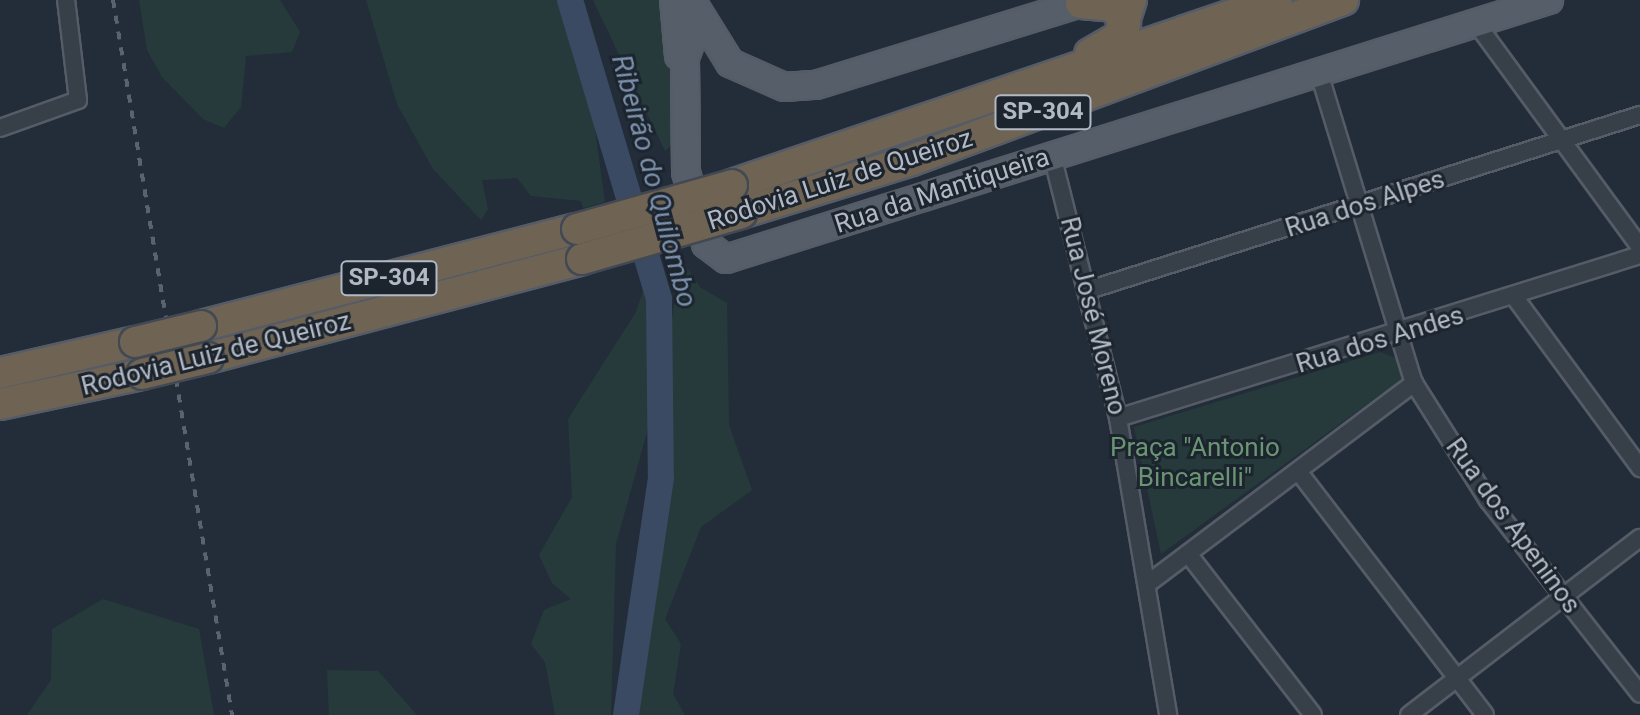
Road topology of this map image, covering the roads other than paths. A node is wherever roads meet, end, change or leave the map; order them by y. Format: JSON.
{"nodes":[{"id":1,"x":66,"y":0,"type":"edge"},
{"id":2,"x":674,"y":0,"type":"edge"},
{"id":3,"x":1276,"y":0,"type":"edge"},
{"id":4,"x":1343,"y":0,"type":"edge"},
{"id":5,"x":1549,"y":0,"type":"edge"},
{"id":6,"x":1086,"y":2,"type":"edge"},
{"id":7,"x":1128,"y":12,"type":"edge"},
{"id":8,"x":699,"y":14,"type":"edge"},
{"id":9,"x":1476,"y":23,"type":"junction"},
{"id":10,"x":723,"y":53,"type":"junction"},
{"id":11,"x":1319,"y":73,"type":"junction"},
{"id":12,"x":686,"y":83,"type":"junction"},
{"id":13,"x":1640,"y":115,"type":"edge"},
{"id":14,"x":0,"y":128,"type":"edge"},
{"id":15,"x":883,"y":137,"type":"junction"},
{"id":16,"x":1559,"y":139,"type":"junction"},
{"id":17,"x":1052,"y":155,"type":"junction"},
{"id":18,"x":736,"y":199,"type":"junction"},
{"id":19,"x":1360,"y":207,"type":"junction"},
{"id":20,"x":1640,"y":247,"type":"edge"},
{"id":21,"x":1640,"y":255,"type":"edge"},
{"id":22,"x":1089,"y":290,"type":"junction"},
{"id":23,"x":1516,"y":299,"type":"junction"},
{"id":24,"x":1400,"y":334,"type":"junction"},
{"id":25,"x":0,"y":373,"type":"edge"},
{"id":26,"x":1414,"y":383,"type":"junction"},
{"id":27,"x":0,"y":404,"type":"edge"},
{"id":28,"x":1118,"y":418,"type":"junction"},
{"id":29,"x":1640,"y":468,"type":"edge"},
{"id":30,"x":1298,"y":471,"type":"junction"},
{"id":31,"x":1640,"y":538,"type":"edge"},
{"id":32,"x":1189,"y":555,"type":"junction"},
{"id":33,"x":1150,"y":582,"type":"junction"},
{"id":34,"x":1564,"y":597,"type":"junction"},
{"id":35,"x":1457,"y":678,"type":"junction"},
{"id":36,"x":1640,"y":694,"type":"edge"},
{"id":37,"x":1168,"y":715,"type":"edge"},
{"id":38,"x":1313,"y":715,"type":"edge"},
{"id":39,"x":1409,"y":715,"type":"edge"},
{"id":40,"x":1485,"y":715,"type":"edge"}],
"edges":[{"from":1,"to":14,"type":"street"},
{"from":2,"to":12,"type":"main road"},
{"from":3,"to":15,"type":"highway","name":"Rodovia Luiz de Queiroz","number":"SP-304"},
{"from":4,"to":18,"type":"highway","name":"Rodovia Luiz de Queiroz","number":"SP-304"},
{"from":5,"to":9,"type":"main road","name":"Rua da Mantiqueira"},
{"from":6,"to":7,"type":"highway"},
{"from":6,"to":10,"type":"main road"},
{"from":7,"to":15,"type":"highway"},
{"from":8,"to":10,"type":"main road"},
{"from":8,"to":12,"type":"main road","name":"Rua da Mantiqueira"},
{"from":9,"to":11,"type":"main road","name":"Rua da Mantiqueira"},
{"from":9,"to":16,"type":"street"},
{"from":10,"to":12,"type":"main road"},
{"from":11,"to":17,"type":"main road","name":"Rua da Mantiqueira"},
{"from":11,"to":19,"type":"street","name":"Rua dos Apeninos"},
{"from":12,"to":17,"type":"main road","name":"Rua da Mantiqueira"},
{"from":13,"to":16,"type":"street","name":"Rua dos Alpes"},
{"from":15,"to":18,"type":"highway","name":"Rodovia Luiz de Queiroz","number":"SP-304"},
{"from":16,"to":19,"type":"street","name":"Rua dos Alpes"},
{"from":16,"to":20,"type":"street"},
{"from":17,"to":22,"type":"street","name":"Rua José Moreno"},
{"from":18,"to":25,"type":"highway","name":"Rodovia Luiz de Queiroz","number":"SP-304","bridge":true},
{"from":18,"to":27,"type":"highway","name":"Rodovia Luiz de Queiroz","number":"SP-304","bridge":true},
{"from":19,"to":22,"type":"street","name":"Rua dos Alpes"},
{"from":19,"to":24,"type":"street","name":"Rua dos Apeninos"},
{"from":21,"to":23,"type":"street","name":"Rua dos Andes"},
{"from":22,"to":28,"type":"street","name":"Rua José Moreno"},
{"from":23,"to":24,"type":"street","name":"Rua dos Andes"},
{"from":23,"to":29,"type":"street"},
{"from":24,"to":26,"type":"street","name":"Rua dos Apeninos"},
{"from":24,"to":28,"type":"street","name":"Rua dos Andes"},
{"from":26,"to":30,"type":"street"},
{"from":26,"to":34,"type":"street","name":"Rua dos Apeninos"},
{"from":28,"to":33,"type":"street","name":"Rua José Moreno"},
{"from":30,"to":32,"type":"street"},
{"from":30,"to":35,"type":"street"},
{"from":31,"to":34,"type":"street"},
{"from":32,"to":33,"type":"street"},
{"from":32,"to":38,"type":"street"},
{"from":33,"to":37,"type":"street","name":"Rua José Moreno"},
{"from":34,"to":35,"type":"street"},
{"from":34,"to":36,"type":"street","name":"Rua dos Apeninos"},
{"from":35,"to":39,"type":"street"},
{"from":35,"to":40,"type":"street"}]}
